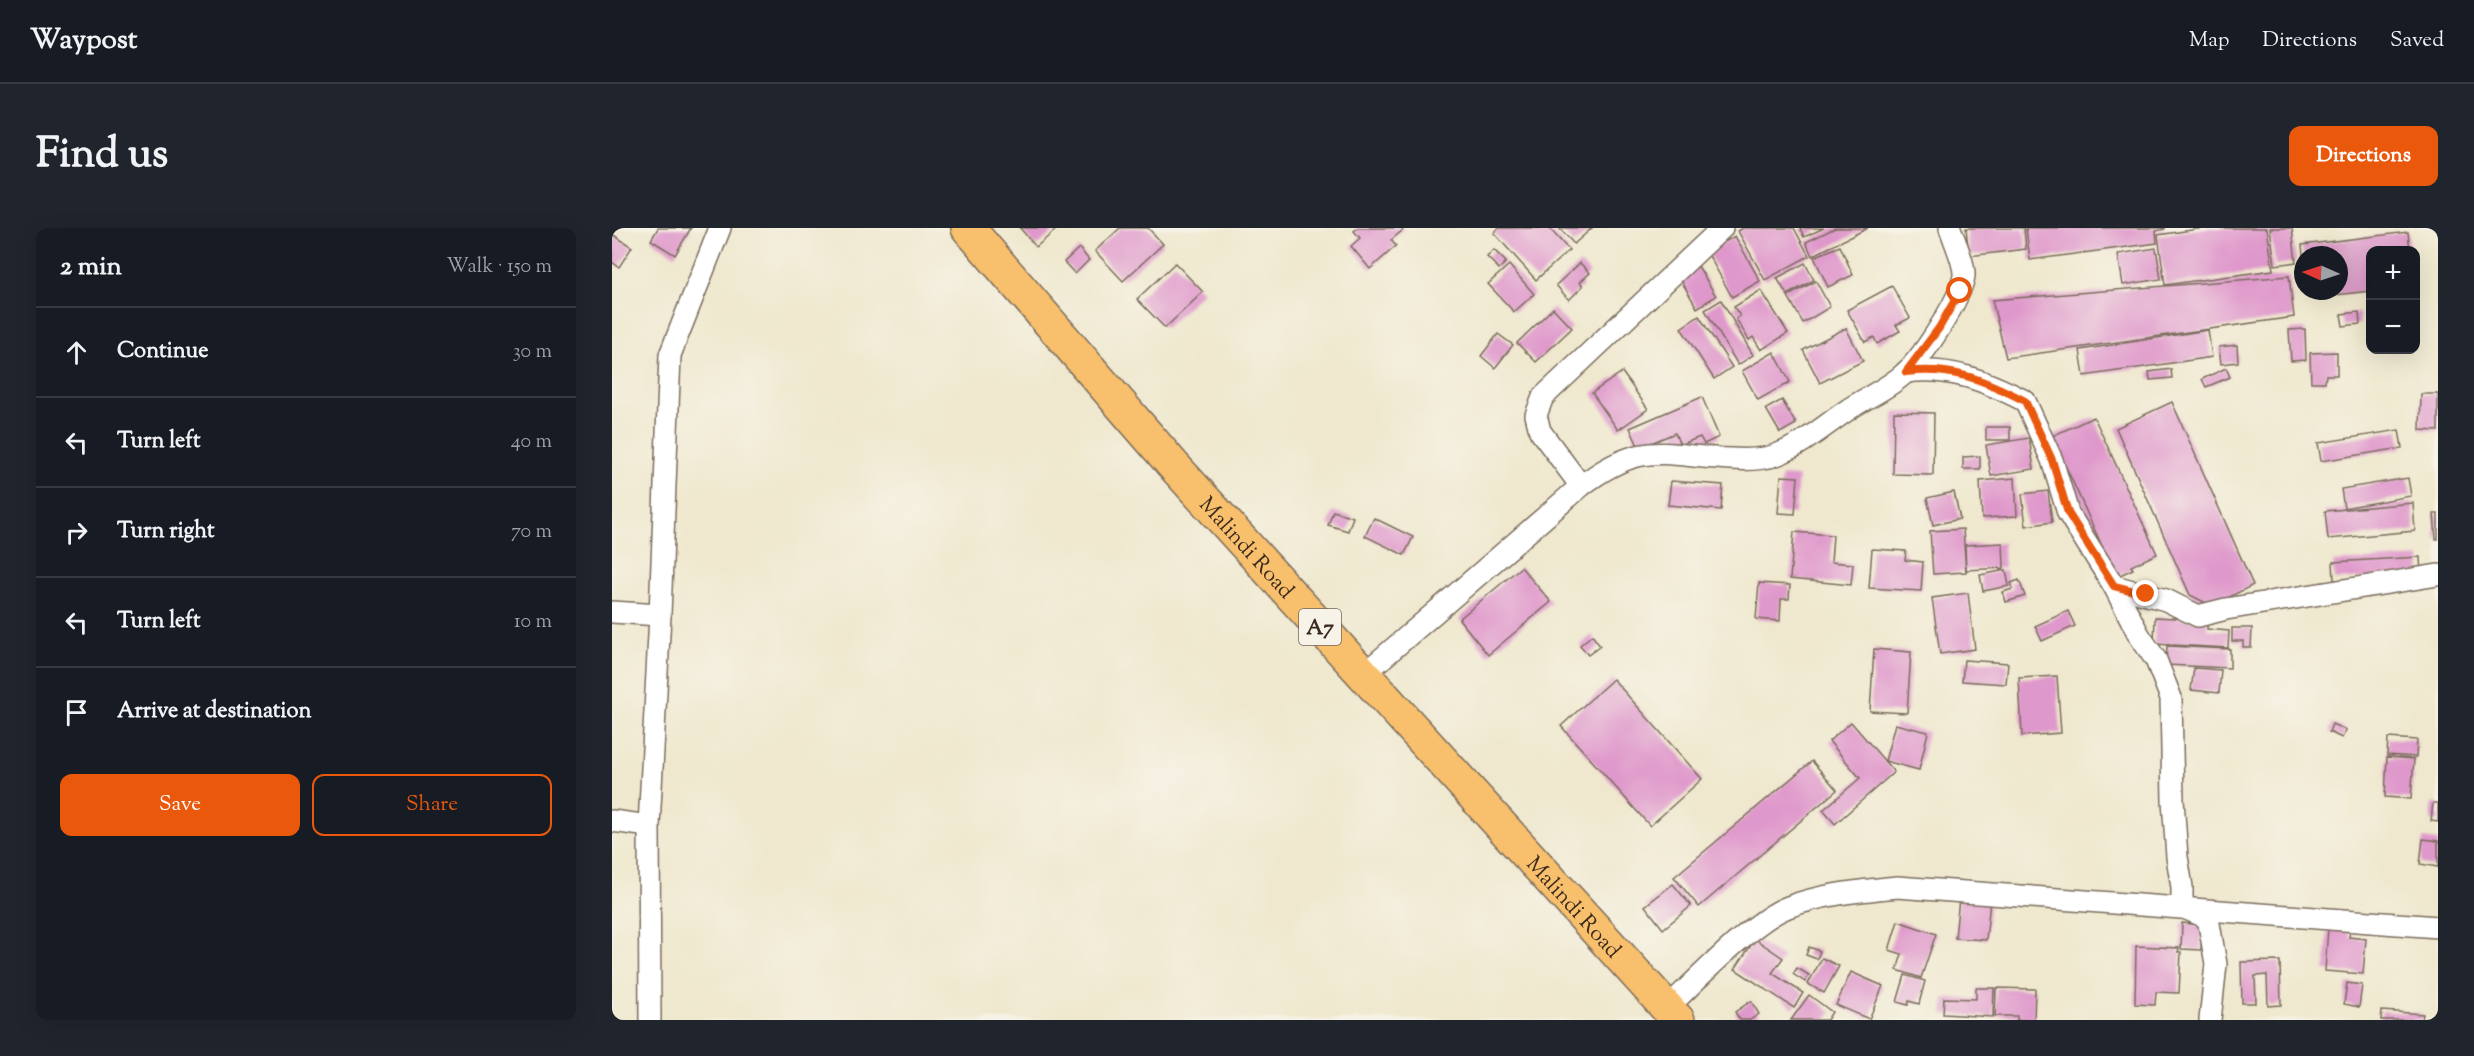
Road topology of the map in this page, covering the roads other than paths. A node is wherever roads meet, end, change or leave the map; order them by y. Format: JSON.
{"nodes":[{"id":1,"x":720,"y":228,"type":"edge"},
{"id":2,"x":968,"y":228,"type":"edge"},
{"id":3,"x":1722,"y":228,"type":"edge"},
{"id":4,"x":1950,"y":228,"type":"edge"},
{"id":5,"x":1906,"y":372,"type":"junction"},
{"id":6,"x":1581,"y":486,"type":"junction"},
{"id":7,"x":2438,"y":576,"type":"edge"},
{"id":8,"x":2114,"y":586,"type":"junction"},
{"id":9,"x":612,"y":612,"type":"edge"},
{"id":10,"x":660,"y":615,"type":"junction"},
{"id":11,"x":1364,"y":674,"type":"junction"},
{"id":12,"x":612,"y":821,"type":"edge"},
{"id":13,"x":649,"y":826,"type":"junction"},
{"id":14,"x":2182,"y":907,"type":"junction"},
{"id":15,"x":2438,"y":927,"type":"edge"},
{"id":16,"x":1673,"y":1014,"type":"edge"},
{"id":17,"x":650,"y":1020,"type":"edge"},
{"id":18,"x":2210,"y":1020,"type":"edge"}],
"edges":[{"from":1,"to":10,"type":"street"},
{"from":2,"to":11,"type":"highway","name":"Malindi Road","number":"A7"},
{"from":3,"to":6,"type":"street"},
{"from":4,"to":5,"type":"street"},
{"from":5,"to":6,"type":"street"},
{"from":5,"to":8,"type":"street"},
{"from":6,"to":11,"type":"street"},
{"from":7,"to":8,"type":"street"},
{"from":8,"to":14,"type":"street"},
{"from":9,"to":10,"type":"street"},
{"from":10,"to":13,"type":"street"},
{"from":11,"to":16,"type":"highway","name":"Malindi Road","number":"A7"},
{"from":12,"to":13,"type":"street"},
{"from":13,"to":17,"type":"street"},
{"from":14,"to":15,"type":"street"},
{"from":14,"to":16,"type":"street"},
{"from":14,"to":18,"type":"street"}]}
